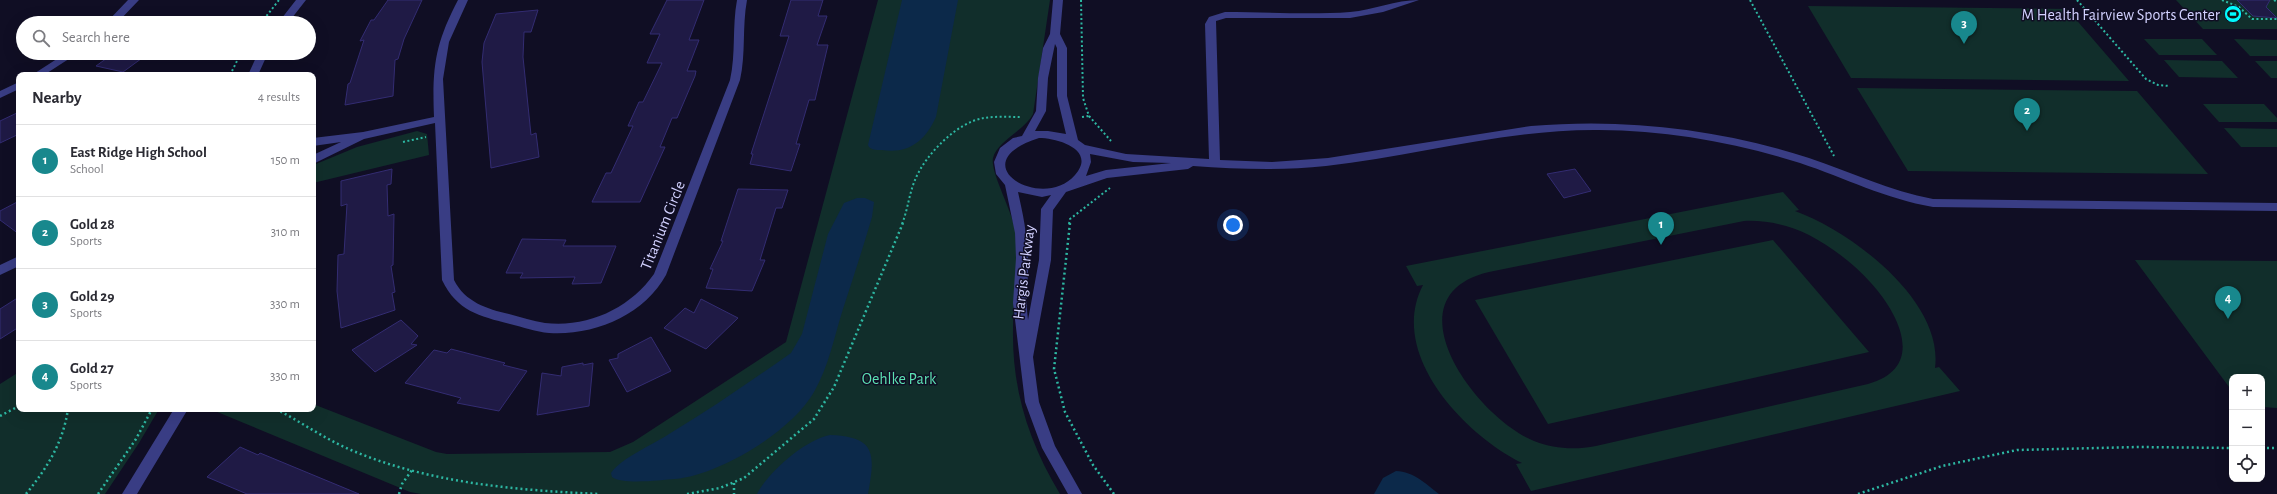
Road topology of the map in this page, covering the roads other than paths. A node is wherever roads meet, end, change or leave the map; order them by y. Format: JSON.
{"nodes":[{"id":1,"x":134,"y":0,"type":"edge"},
{"id":2,"x":301,"y":0,"type":"edge"},
{"id":3,"x":463,"y":0,"type":"edge"},
{"id":4,"x":742,"y":0,"type":"edge"},
{"id":5,"x":1058,"y":0,"type":"edge"},
{"id":6,"x":1414,"y":0,"type":"edge"},
{"id":7,"x":118,"y":16,"type":"edge"},
{"id":8,"x":288,"y":16,"type":"edge"},
{"id":9,"x":1055,"y":34,"type":"junction"},
{"id":10,"x":62,"y":60,"type":"edge"},
{"id":11,"x":260,"y":60,"type":"edge"},
{"id":12,"x":42,"y":72,"type":"edge"},
{"id":13,"x":254,"y":72,"type":"edge"},
{"id":14,"x":16,"y":87,"type":"edge"},
{"id":15,"x":0,"y":95,"type":"edge"},
{"id":16,"x":439,"y":119,"type":"junction"},
{"id":17,"x":362,"y":136,"type":"junction"},
{"id":18,"x":1027,"y":136,"type":"junction"},
{"id":19,"x":316,"y":142,"type":"edge"},
{"id":20,"x":1077,"y":144,"type":"junction"},
{"id":21,"x":316,"y":159,"type":"edge"},
{"id":22,"x":1195,"y":163,"type":"junction"},
{"id":23,"x":1215,"y":163,"type":"junction"},
{"id":24,"x":1011,"y":185,"type":"junction"},
{"id":25,"x":1065,"y":188,"type":"junction"},
{"id":26,"x":2277,"y":207,"type":"edge"},
{"id":27,"x":16,"y":262,"type":"edge"},
{"id":28,"x":0,"y":271,"type":"edge"},
{"id":29,"x":1026,"y":362,"type":"junction"},
{"id":30,"x":179,"y":412,"type":"edge"},
{"id":31,"x":129,"y":494,"type":"edge"},
{"id":32,"x":1075,"y":494,"type":"edge"}],
"edges":[{"from":1,"to":7,"type":"street"},
{"from":2,"to":8,"type":"street"},
{"from":3,"to":16,"type":"street","name":"Titanium Circle"},
{"from":4,"to":16,"type":"street","name":"Titanium Circle"},
{"from":5,"to":9,"type":"street"},
{"from":6,"to":23,"type":"street"},
{"from":9,"to":18,"type":"street"},
{"from":9,"to":20,"type":"street"},
{"from":10,"to":12,"type":"street"},
{"from":11,"to":13,"type":"street"},
{"from":14,"to":15,"type":"street"},
{"from":16,"to":17,"type":"street"},
{"from":17,"to":19,"type":"street"},
{"from":17,"to":21,"type":"street"},
{"from":18,"to":20,"type":"street"},
{"from":18,"to":24,"type":"street"},
{"from":20,"to":22,"type":"street"},
{"from":20,"to":25,"type":"street"},
{"from":22,"to":23,"type":"street"},
{"from":22,"to":25,"type":"street"},
{"from":23,"to":26,"type":"street"},
{"from":24,"to":25,"type":"street"},
{"from":24,"to":29,"type":"street","name":"Hargis Parkway"},
{"from":25,"to":29,"type":"street","name":"Hargis Parkway"},
{"from":27,"to":28,"type":"street"},
{"from":29,"to":32,"type":"street","name":"Hargis Parkway"},
{"from":30,"to":31,"type":"street"}]}
